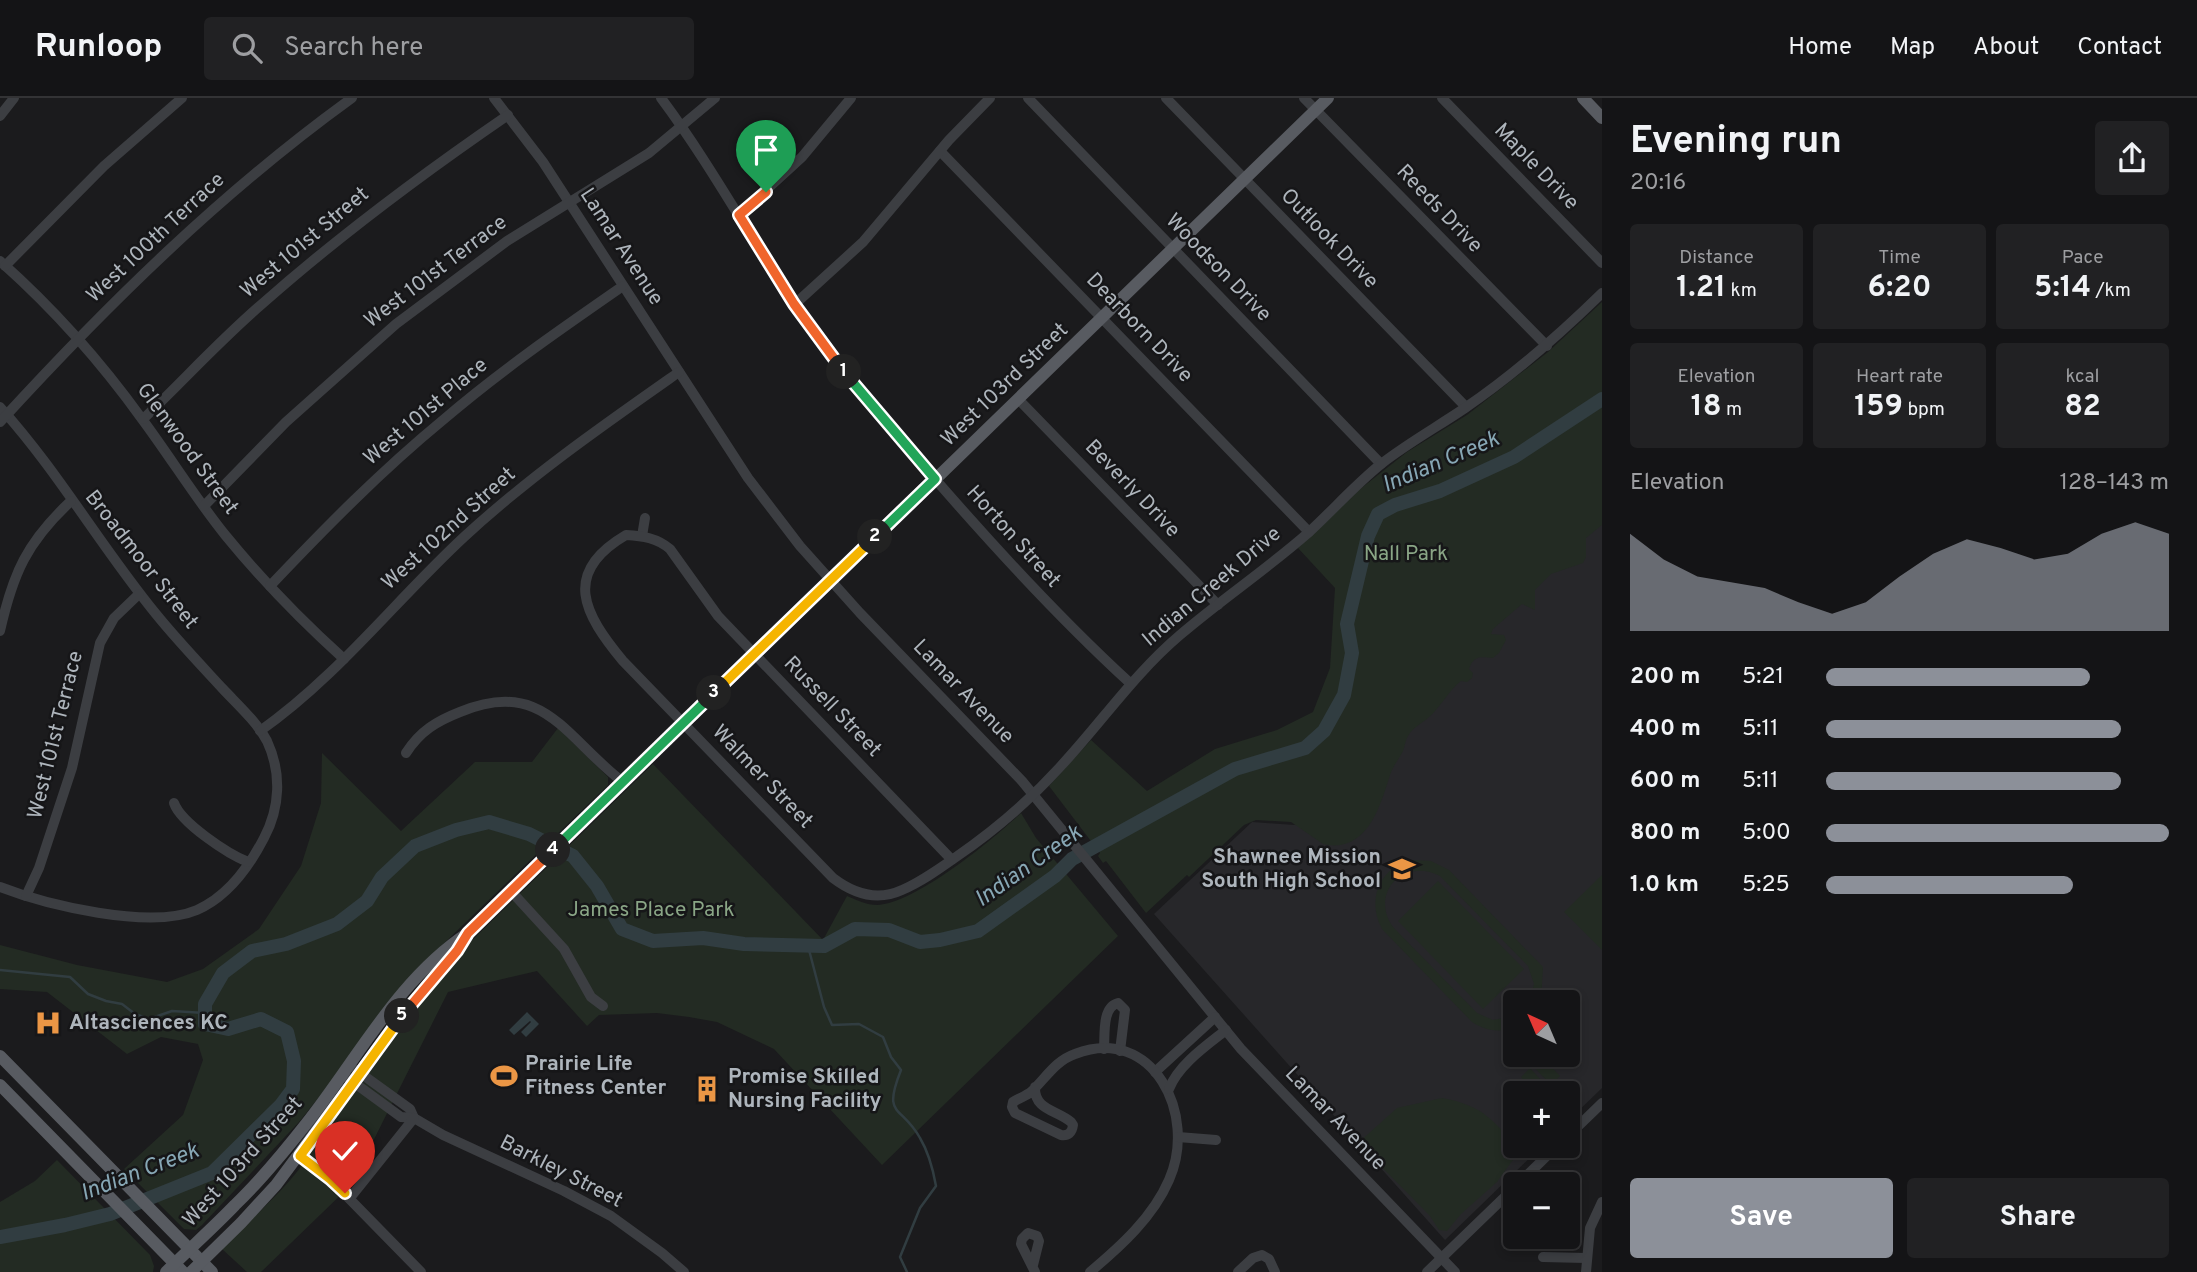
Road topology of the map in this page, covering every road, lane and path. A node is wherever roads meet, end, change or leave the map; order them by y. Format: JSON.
{"nodes":[{"id":1,"x":14,"y":98,"type":"edge"},
{"id":2,"x":182,"y":98,"type":"edge"},
{"id":3,"x":352,"y":98,"type":"edge"},
{"id":4,"x":494,"y":98,"type":"edge"},
{"id":5,"x":661,"y":98,"type":"edge"},
{"id":6,"x":715,"y":98,"type":"edge"},
{"id":7,"x":851,"y":98,"type":"edge"},
{"id":8,"x":990,"y":98,"type":"edge"},
{"id":9,"x":1028,"y":98,"type":"edge"},
{"id":10,"x":1166,"y":98,"type":"edge"},
{"id":11,"x":1304,"y":98,"type":"edge"},
{"id":12,"x":1328,"y":98,"type":"edge"},
{"id":13,"x":1442,"y":98,"type":"edge"},
{"id":14,"x":1583,"y":98,"type":"edge"},
{"id":15,"x":1316,"y":110,"type":"junction"},
{"id":16,"x":508,"y":115,"type":"junction"},
{"id":17,"x":0,"y":116,"type":"edge"},
{"id":18,"x":1602,"y":118,"type":"edge"},
{"id":19,"x":682,"y":127,"type":"junction"},
{"id":20,"x":940,"y":151,"type":"junction"},
{"id":21,"x":1244,"y":179,"type":"junction"},
{"id":22,"x":569,"y":202,"type":"junction"},
{"id":23,"x":739,"y":215,"type":"junction"},
{"id":24,"x":1173,"y":248,"type":"junction"},
{"id":25,"x":3,"y":263,"type":"edge"},
{"id":26,"x":1602,"y":263,"type":"edge"},
{"id":27,"x":623,"y":286,"type":"junction"},
{"id":28,"x":1602,"y":293,"type":"edge"},
{"id":29,"x":794,"y":304,"type":"junction"},
{"id":30,"x":1102,"y":318,"type":"junction"},
{"id":31,"x":78,"y":339,"type":"junction"},
{"id":32,"x":1546,"y":346,"type":"junction"},
{"id":33,"x":679,"y":372,"type":"junction"},
{"id":34,"x":1018,"y":399,"type":"junction"},
{"id":35,"x":1466,"y":407,"type":"junction"},
{"id":36,"x":2,"y":414,"type":"edge"},
{"id":37,"x":143,"y":419,"type":"junction"},
{"id":38,"x":1381,"y":464,"type":"junction"},
{"id":39,"x":935,"y":479,"type":"junction"},
{"id":40,"x":71,"y":500,"type":"junction"},
{"id":41,"x":204,"y":506,"type":"junction"},
{"id":42,"x":645,"y":518,"type":"dead end"},
{"id":43,"x":1309,"y":532,"type":"junction"},
{"id":44,"x":642,"y":536,"type":"junction"},
{"id":45,"x":830,"y":581,"type":"junction"},
{"id":46,"x":270,"y":586,"type":"junction"},
{"id":47,"x":139,"y":594,"type":"junction"},
{"id":48,"x":1218,"y":605,"type":"junction"},
{"id":49,"x":0,"y":631,"type":"edge"},
{"id":50,"x":754,"y":654,"type":"junction"},
{"id":51,"x":344,"y":659,"type":"junction"},
{"id":52,"x":1130,"y":683,"type":"junction"},
{"id":53,"x":683,"y":723,"type":"junction"},
{"id":54,"x":260,"y":731,"type":"junction"},
{"id":55,"x":406,"y":753,"type":"dead end"},
{"id":56,"x":623,"y":782,"type":"junction"},
{"id":57,"x":1033,"y":795,"type":"junction"},
{"id":58,"x":174,"y":803,"type":"dead end"},
{"id":59,"x":953,"y":859,"type":"junction"},
{"id":60,"x":248,"y":862,"type":"junction"},
{"id":61,"x":0,"y":887,"type":"edge"},
{"id":62,"x":849,"y":889,"type":"joint"},
{"id":63,"x":510,"y":891,"type":"junction"},
{"id":64,"x":26,"y":896,"type":"junction"},
{"id":65,"x":603,"y":1006,"type":"dead end"},
{"id":66,"x":1215,"y":1017,"type":"junction"},
{"id":67,"x":1226,"y":1030,"type":"junction"},
{"id":68,"x":1104,"y":1049,"type":"junction"},
{"id":69,"x":1120,"y":1051,"type":"junction"},
{"id":70,"x":0,"y":1056,"type":"edge"},
{"id":71,"x":1155,"y":1072,"type":"junction"},
{"id":72,"x":351,"y":1073,"type":"junction"},
{"id":73,"x":0,"y":1085,"type":"edge"},
{"id":74,"x":1035,"y":1087,"type":"junction"},
{"id":75,"x":1169,"y":1089,"type":"junction"},
{"id":76,"x":1602,"y":1102,"type":"edge"},
{"id":77,"x":414,"y":1118,"type":"junction"},
{"id":78,"x":1580,"y":1124,"type":"edge"},
{"id":79,"x":1178,"y":1137,"type":"junction"},
{"id":80,"x":1216,"y":1140,"type":"dead end"},
{"id":81,"x":300,"y":1156,"type":"junction"},
{"id":82,"x":1545,"y":1158,"type":"edge"},
{"id":83,"x":1530,"y":1172,"type":"edge"},
{"id":84,"x":350,"y":1198,"type":"junction"},
{"id":85,"x":1503,"y":1198,"type":"edge"},
{"id":86,"x":1602,"y":1202,"type":"edge"},
{"id":87,"x":189,"y":1249,"type":"junction"},
{"id":88,"x":1543,"y":1257,"type":"dead end"},
{"id":89,"x":1441,"y":1258,"type":"junction"},
{"id":90,"x":1586,"y":1258,"type":"junction"},
{"id":91,"x":201,"y":1261,"type":"junction"},
{"id":92,"x":174,"y":1269,"type":"edge"},
{"id":93,"x":191,"y":1272,"type":"edge"},
{"id":94,"x":212,"y":1272,"type":"edge"},
{"id":95,"x":421,"y":1272,"type":"edge"},
{"id":96,"x":684,"y":1272,"type":"edge"},
{"id":97,"x":1090,"y":1272,"type":"edge"},
{"id":98,"x":1238,"y":1272,"type":"edge"},
{"id":99,"x":1275,"y":1272,"type":"edge"},
{"id":100,"x":1427,"y":1272,"type":"edge"},
{"id":101,"x":1455,"y":1272,"type":"edge"},
{"id":102,"x":1586,"y":1272,"type":"edge"}],
"edges":[{"from":1,"to":17,"type":"street"},
{"from":2,"to":25,"type":"street"},
{"from":3,"to":31,"type":"street","name":"West 100th Terrace"},
{"from":4,"to":16,"type":"street","name":"Lamar Avenue"},
{"from":5,"to":19,"type":"street","name":"Horton Street"},
{"from":6,"to":19,"type":"street","name":"West 101st Terrace"},
{"from":7,"to":23,"type":"street"},
{"from":8,"to":20,"type":"street"},
{"from":9,"to":24,"type":"street","name":"Woodson Drive"},
{"from":10,"to":21,"type":"street","name":"Outlook Drive"},
{"from":11,"to":15,"type":"street","name":"Reeds Drive"},
{"from":12,"to":15,"type":"main road","name":"West 103rd Street"},
{"from":13,"to":26,"type":"street","name":"Maple Drive"},
{"from":14,"to":18,"type":"main road"},
{"from":15,"to":21,"type":"main road","name":"West 103rd Street"},
{"from":15,"to":32,"type":"street","name":"Reeds Drive"},
{"from":16,"to":22,"type":"street","name":"Lamar Avenue"},
{"from":16,"to":37,"type":"street","name":"West 101st Street"},
{"from":19,"to":22,"type":"street","name":"West 101st Terrace"},
{"from":19,"to":23,"type":"street","name":"Horton Street"},
{"from":20,"to":29,"type":"street"},
{"from":20,"to":30,"type":"street","name":"Dearborn Drive"},
{"from":21,"to":24,"type":"main road","name":"West 103rd Street"},
{"from":21,"to":35,"type":"street","name":"Outlook Drive"},
{"from":22,"to":27,"type":"street","name":"Lamar Avenue"},
{"from":22,"to":41,"type":"street","name":"West 101st Terrace"},
{"from":23,"to":29,"type":"street","name":"Horton Street"},
{"from":24,"to":30,"type":"main road","name":"West 103rd Street"},
{"from":24,"to":38,"type":"street","name":"Woodson Drive"},
{"from":25,"to":31,"type":"street","name":"Glenwood Street"},
{"from":27,"to":33,"type":"street","name":"Lamar Avenue"},
{"from":27,"to":46,"type":"street","name":"West 101st Place"},
{"from":28,"to":32,"type":"street","name":"Indian Creek Drive"},
{"from":29,"to":39,"type":"street","name":"Horton Street"},
{"from":30,"to":34,"type":"main road","name":"West 103rd Street"},
{"from":30,"to":43,"type":"street","name":"Dearborn Drive"},
{"from":31,"to":36,"type":"street","name":"West 100th Terrace"},
{"from":31,"to":37,"type":"street","name":"Glenwood Street"},
{"from":32,"to":35,"type":"street","name":"Indian Creek Drive"},
{"from":33,"to":45,"type":"street","name":"Lamar Avenue"},
{"from":33,"to":51,"type":"street","name":"West 102nd Street"},
{"from":34,"to":39,"type":"main road","name":"West 103rd Street"},
{"from":34,"to":48,"type":"street","name":"Beverly Drive"},
{"from":35,"to":38,"type":"street","name":"Indian Creek Drive"},
{"from":36,"to":40,"type":"street","name":"Broadmoor Street"},
{"from":37,"to":41,"type":"street","name":"Glenwood Street"},
{"from":38,"to":43,"type":"street","name":"Indian Creek Drive"},
{"from":39,"to":45,"type":"main road","name":"West 103rd Street"},
{"from":39,"to":52,"type":"street","name":"Horton Street"},
{"from":40,"to":47,"type":"street","name":"Broadmoor Street"},
{"from":40,"to":49,"type":"street"},
{"from":41,"to":46,"type":"street","name":"Glenwood Street"},
{"from":42,"to":44,"type":"street"},
{"from":43,"to":48,"type":"street","name":"Indian Creek Drive"},
{"from":44,"to":50,"type":"street","name":"Russell Street"},
{"from":44,"to":53,"type":"street","name":"Walmer Street"},
{"from":45,"to":50,"type":"main road","name":"West 103rd Street"},
{"from":45,"to":57,"type":"street","name":"Lamar Avenue"},
{"from":46,"to":51,"type":"street","name":"Glenwood Street"},
{"from":47,"to":54,"type":"street","name":"Broadmoor Street"},
{"from":47,"to":64,"type":"street","name":"West 101st Terrace"},
{"from":48,"to":52,"type":"street","name":"Indian Creek Drive"},
{"from":50,"to":53,"type":"main road","name":"West 103rd Street"},
{"from":50,"to":59,"type":"street","name":"Russell Street"},
{"from":51,"to":54,"type":"street","name":"West 102nd Street"},
{"from":52,"to":57,"type":"street","name":"Indian Creek Drive"},
{"from":53,"to":56,"type":"main road","name":"West 103rd Street"},
{"from":53,"to":62,"type":"street","name":"Walmer Street"},
{"from":54,"to":60,"type":"street","name":"Broadmoor Street"},
{"from":55,"to":56,"type":"street"},
{"from":56,"to":63,"type":"main road","name":"West 103rd Street"},
{"from":57,"to":59,"type":"street","name":"Indian Creek Drive"},
{"from":57,"to":66,"type":"street","name":"Lamar Avenue"},
{"from":58,"to":60,"type":"street"},
{"from":59,"to":62,"type":"street","name":"Indian Creek Drive"},
{"from":60,"to":64,"type":"street","name":"Broadmoor Street"},
{"from":61,"to":64,"type":"street","name":"Broadmoor Street"},
{"from":63,"to":65,"type":"street"},
{"from":63,"to":72,"type":"main road","name":"West 103rd Street"},
{"from":66,"to":67,"type":"street","name":"Lamar Avenue"},
{"from":66,"to":71,"type":"street"},
{"from":67,"to":75,"type":"street"},
{"from":67,"to":89,"type":"street","name":"Lamar Avenue"},
{"from":68,"to":69,"type":"street"},
{"from":68,"to":69,"type":"street"},
{"from":68,"to":74,"type":"street"},
{"from":69,"to":71,"type":"street"},
{"from":70,"to":87,"type":"main road"},
{"from":71,"to":75,"type":"street"},
{"from":72,"to":77,"type":"street","name":"Barkley Street"},
{"from":72,"to":81,"type":"main road","name":"West 103rd Street"},
{"from":72,"to":87,"type":"main road","name":"West 103rd Street"},
{"from":73,"to":92,"type":"main road"},
{"from":74,"to":74,"type":"street"},
{"from":75,"to":79,"type":"street"},
{"from":76,"to":78,"type":"street"},
{"from":77,"to":84,"type":"street"},
{"from":77,"to":96,"type":"street","name":"Barkley Street"},
{"from":79,"to":80,"type":"street"},
{"from":79,"to":97,"type":"street"},
{"from":81,"to":84,"type":"street"},
{"from":81,"to":91,"type":"main road","name":"West 103rd Street"},
{"from":82,"to":83,"type":"street"},
{"from":84,"to":95,"type":"street"},
{"from":85,"to":89,"type":"street"},
{"from":86,"to":90,"type":"street"},
{"from":87,"to":91,"type":"main road"},
{"from":87,"to":92,"type":"main road","name":"West 103rd Street"},
{"from":88,"to":90,"type":"street"},
{"from":89,"to":100,"type":"street"},
{"from":89,"to":101,"type":"street","name":"Lamar Avenue"},
{"from":90,"to":102,"type":"street"},
{"from":91,"to":93,"type":"main road","name":"West 103rd Street"},
{"from":91,"to":94,"type":"main road"},
{"from":98,"to":99,"type":"street"}]}
